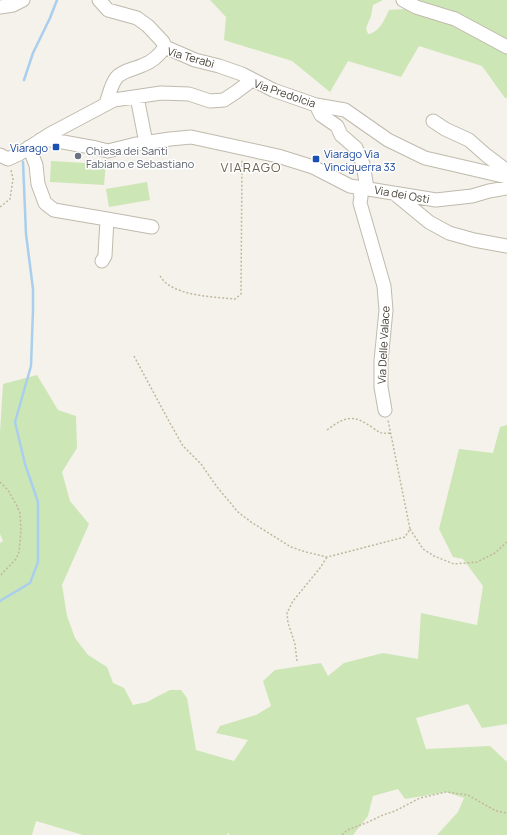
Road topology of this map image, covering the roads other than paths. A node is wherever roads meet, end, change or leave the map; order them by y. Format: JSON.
{"nodes":[{"id":1,"x":23,"y":0,"type":"edge"},
{"id":2,"x":99,"y":0,"type":"edge"},
{"id":3,"x":403,"y":0,"type":"edge"},
{"id":4,"x":0,"y":7,"type":"edge"},
{"id":5,"x":507,"y":47,"type":"edge"},
{"id":6,"x":165,"y":48,"type":"junction"},
{"id":7,"x":252,"y":80,"type":"junction"},
{"id":8,"x":137,"y":97,"type":"junction"},
{"id":9,"x":106,"y":104,"type":"junction"},
{"id":10,"x":316,"y":105,"type":"junction"},
{"id":11,"x":433,"y":122,"type":"dead end"},
{"id":12,"x":40,"y":140,"type":"junction"},
{"id":13,"x":146,"y":143,"type":"junction"},
{"id":14,"x":29,"y":147,"type":"junction"},
{"id":15,"x":4,"y":157,"type":"edge"},
{"id":16,"x":507,"y":171,"type":"edge"},
{"id":17,"x":507,"y":177,"type":"edge"},
{"id":18,"x":363,"y":188,"type":"junction"},
{"id":19,"x":507,"y":188,"type":"edge"},
{"id":20,"x":394,"y":193,"type":"junction"},
{"id":21,"x":107,"y":219,"type":"junction"},
{"id":22,"x":152,"y":227,"type":"dead end"},
{"id":23,"x":507,"y":246,"type":"edge"},
{"id":24,"x":102,"y":261,"type":"dead end"},
{"id":25,"x":386,"y":410,"type":"road end"}],
"edges":[{"from":1,"to":4,"type":"street"},
{"from":2,"to":6,"type":"street"},
{"from":3,"to":5,"type":"street"},
{"from":6,"to":7,"type":"street","name":"Via Terabi"},
{"from":6,"to":9,"type":"street","name":"Via Terabi"},
{"from":7,"to":8,"type":"street","name":"Via Predolcia"},
{"from":7,"to":10,"type":"street","name":"Via Predolcia"},
{"from":8,"to":9,"type":"street","name":"Via Predolcia"},
{"from":8,"to":13,"type":"street"},
{"from":9,"to":12,"type":"street","name":"Via Predolcia"},
{"from":10,"to":17,"type":"street","name":"Via Predolcia"},
{"from":10,"to":18,"type":"street","name":"Via Delle Valace"},
{"from":11,"to":16,"type":"street"},
{"from":12,"to":13,"type":"street","name":"Via dei Osti"},
{"from":12,"to":14,"type":"street","name":"Via Predolcia"},
{"from":13,"to":18,"type":"street","name":"Via dei Osti"},
{"from":14,"to":15,"type":"street","name":"Via Predolcia"},
{"from":14,"to":21,"type":"street"},
{"from":18,"to":20,"type":"street","name":"Via dei Osti"},
{"from":18,"to":25,"type":"street","name":"Via Delle Valace"},
{"from":19,"to":20,"type":"street","name":"Via dei Osti"},
{"from":20,"to":23,"type":"street"},
{"from":21,"to":22,"type":"street"},
{"from":21,"to":24,"type":"street"}]}
